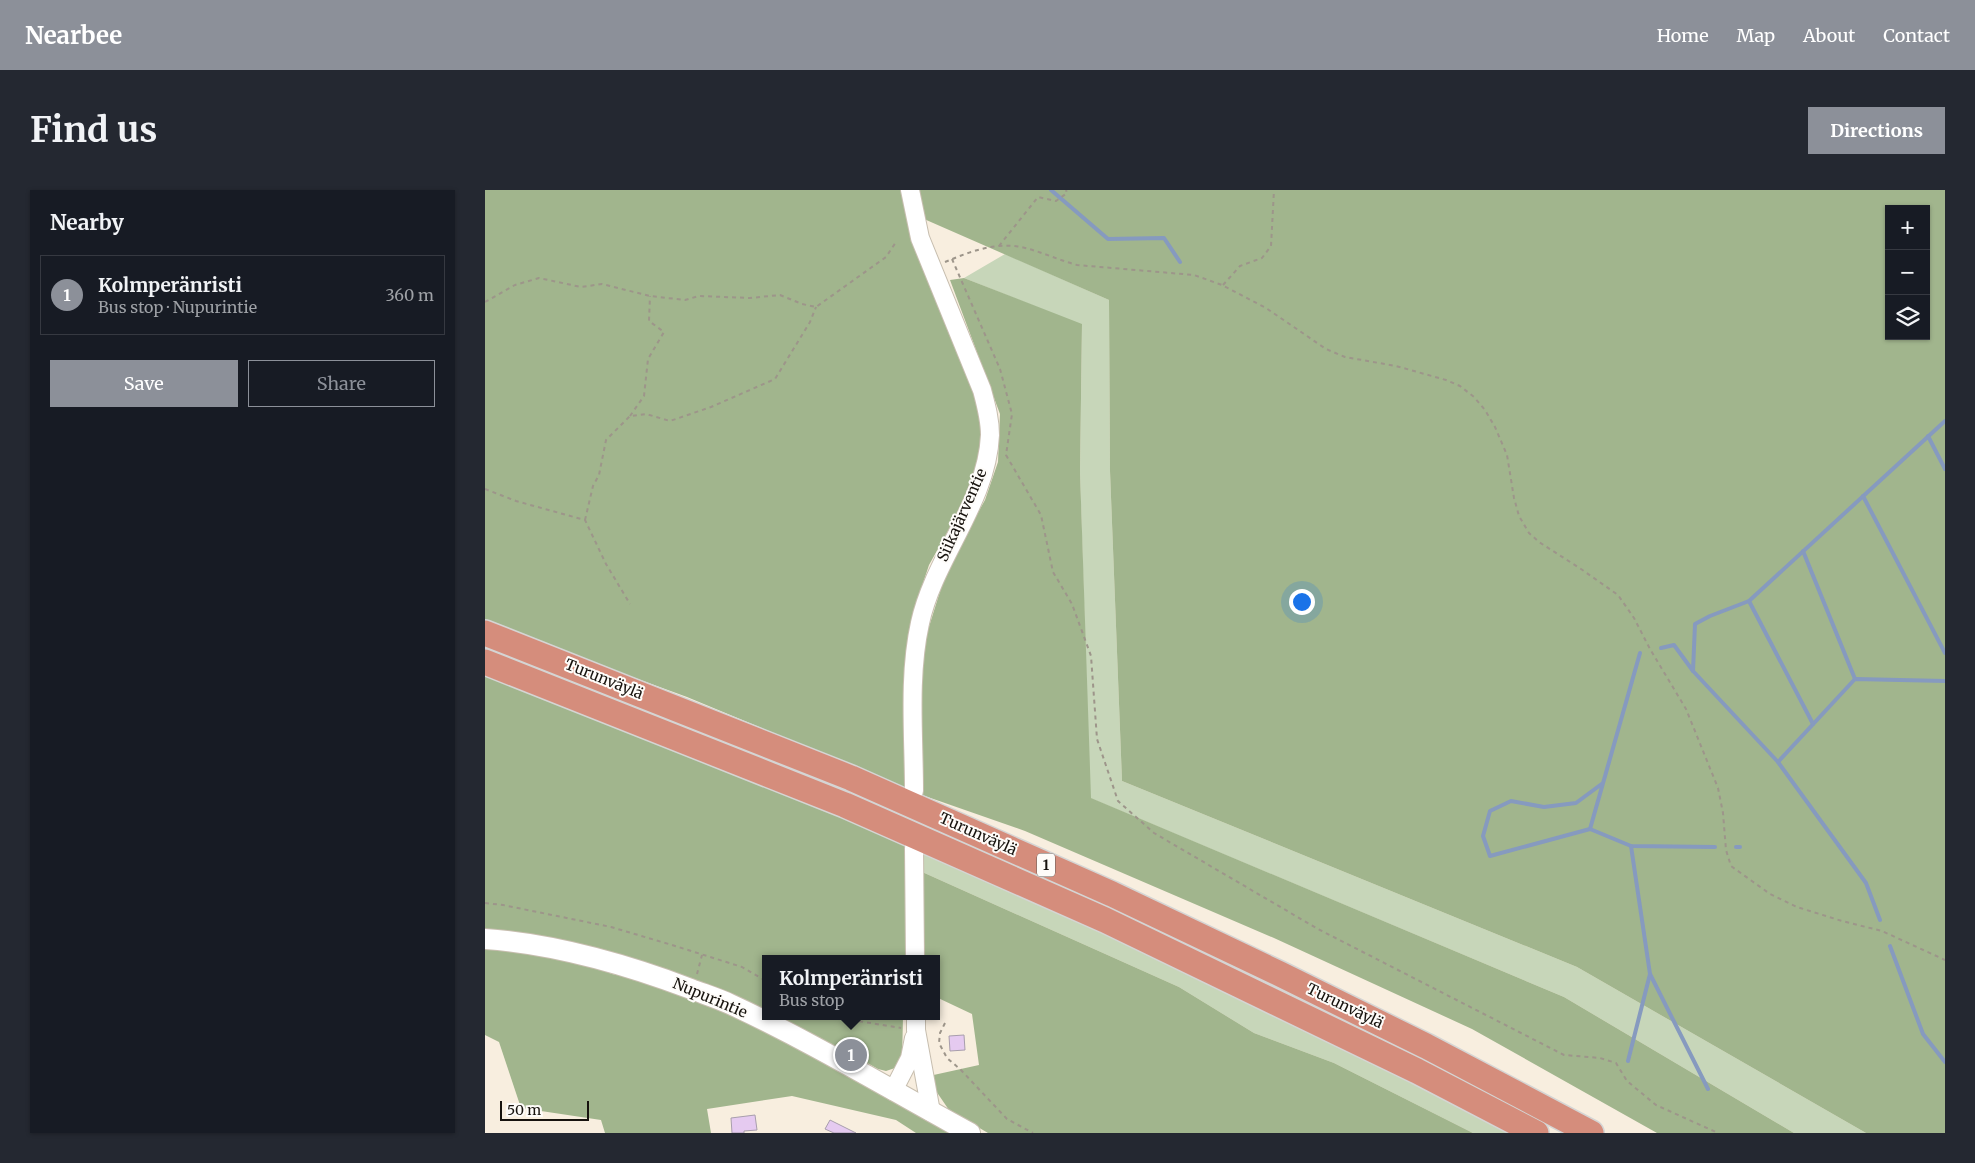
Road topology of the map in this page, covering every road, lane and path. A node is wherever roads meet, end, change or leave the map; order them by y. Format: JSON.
{"nodes":[{"id":1,"x":910,"y":190,"type":"edge"},
{"id":2,"x":1066,"y":190,"type":"edge"},
{"id":3,"x":1274,"y":190,"type":"edge"},
{"id":4,"x":896,"y":242,"type":"dead end"},
{"id":5,"x":999,"y":246,"type":"junction"},
{"id":6,"x":952,"y":259,"type":"junction"},
{"id":7,"x":931,"y":268,"type":"junction"},
{"id":8,"x":1223,"y":285,"type":"junction"},
{"id":9,"x":650,"y":296,"type":"junction"},
{"id":10,"x":485,"y":302,"type":"edge"},
{"id":11,"x":816,"y":307,"type":"junction"},
{"id":12,"x":631,"y":416,"type":"junction"},
{"id":13,"x":485,"y":489,"type":"edge"},
{"id":14,"x":585,"y":520,"type":"junction"},
{"id":15,"x":629,"y":604,"type":"dead end"},
{"id":16,"x":485,"y":633,"type":"edge"},
{"id":17,"x":485,"y":662,"type":"edge"},
{"id":18,"x":914,"y":791,"type":"dead end"},
{"id":19,"x":914,"y":848,"type":"dead end"},
{"id":20,"x":485,"y":903,"type":"edge"},
{"id":21,"x":485,"y":939,"type":"edge"},
{"id":22,"x":702,"y":954,"type":"junction"},
{"id":23,"x":915,"y":955,"type":"edge"},
{"id":24,"x":1945,"y":960,"type":"edge"},
{"id":25,"x":762,"y":979,"type":"edge"},
{"id":26,"x":693,"y":990,"type":"junction"},
{"id":27,"x":855,"y":1020,"type":"edge"},
{"id":28,"x":916,"y":1023,"type":"edge"},
{"id":29,"x":945,"y":1023,"type":"dead end"},
{"id":30,"x":893,"y":1091,"type":"junction"},
{"id":31,"x":931,"y":1112,"type":"junction"},
{"id":32,"x":970,"y":1133,"type":"edge"},
{"id":33,"x":1033,"y":1133,"type":"edge"},
{"id":34,"x":1537,"y":1133,"type":"edge"},
{"id":35,"x":1591,"y":1133,"type":"edge"},
{"id":36,"x":1718,"y":1133,"type":"edge"}],
"edges":[{"from":1,"to":7,"type":"street","name":"Siikajärventie"},
{"from":2,"to":5,"type":"path"},
{"from":3,"to":8,"type":"path"},
{"from":4,"to":11,"type":"path"},
{"from":5,"to":6,"type":"path"},
{"from":5,"to":8,"type":"path"},
{"from":6,"to":7,"type":"path"},
{"from":6,"to":36,"type":"path"},
{"from":7,"to":18,"type":"street","name":"Siikajärventie"},
{"from":8,"to":24,"type":"path"},
{"from":9,"to":10,"type":"path"},
{"from":9,"to":11,"type":"path"},
{"from":9,"to":12,"type":"path"},
{"from":11,"to":12,"type":"path"},
{"from":12,"to":14,"type":"path"},
{"from":13,"to":14,"type":"path"},
{"from":14,"to":15,"type":"path"},
{"from":16,"to":35,"type":"highway","name":"Turunväylä","number":"1"},
{"from":17,"to":34,"type":"highway","name":"Turunväylä","number":"1"},
{"from":19,"to":23,"type":"street"},
{"from":20,"to":22,"type":"path"},
{"from":21,"to":26,"type":"main road","name":"Nupurintie"},
{"from":22,"to":25,"type":"path"},
{"from":22,"to":26,"type":"path"},
{"from":26,"to":30,"type":"main road","name":"Nupurintie"},
{"from":27,"to":28,"type":"path"},
{"from":28,"to":30,"type":"street"},
{"from":28,"to":31,"type":"street"},
{"from":29,"to":33,"type":"path"},
{"from":30,"to":31,"type":"main road","name":"Nupurintie"},
{"from":31,"to":32,"type":"main road","name":"Nupurintie"}]}
